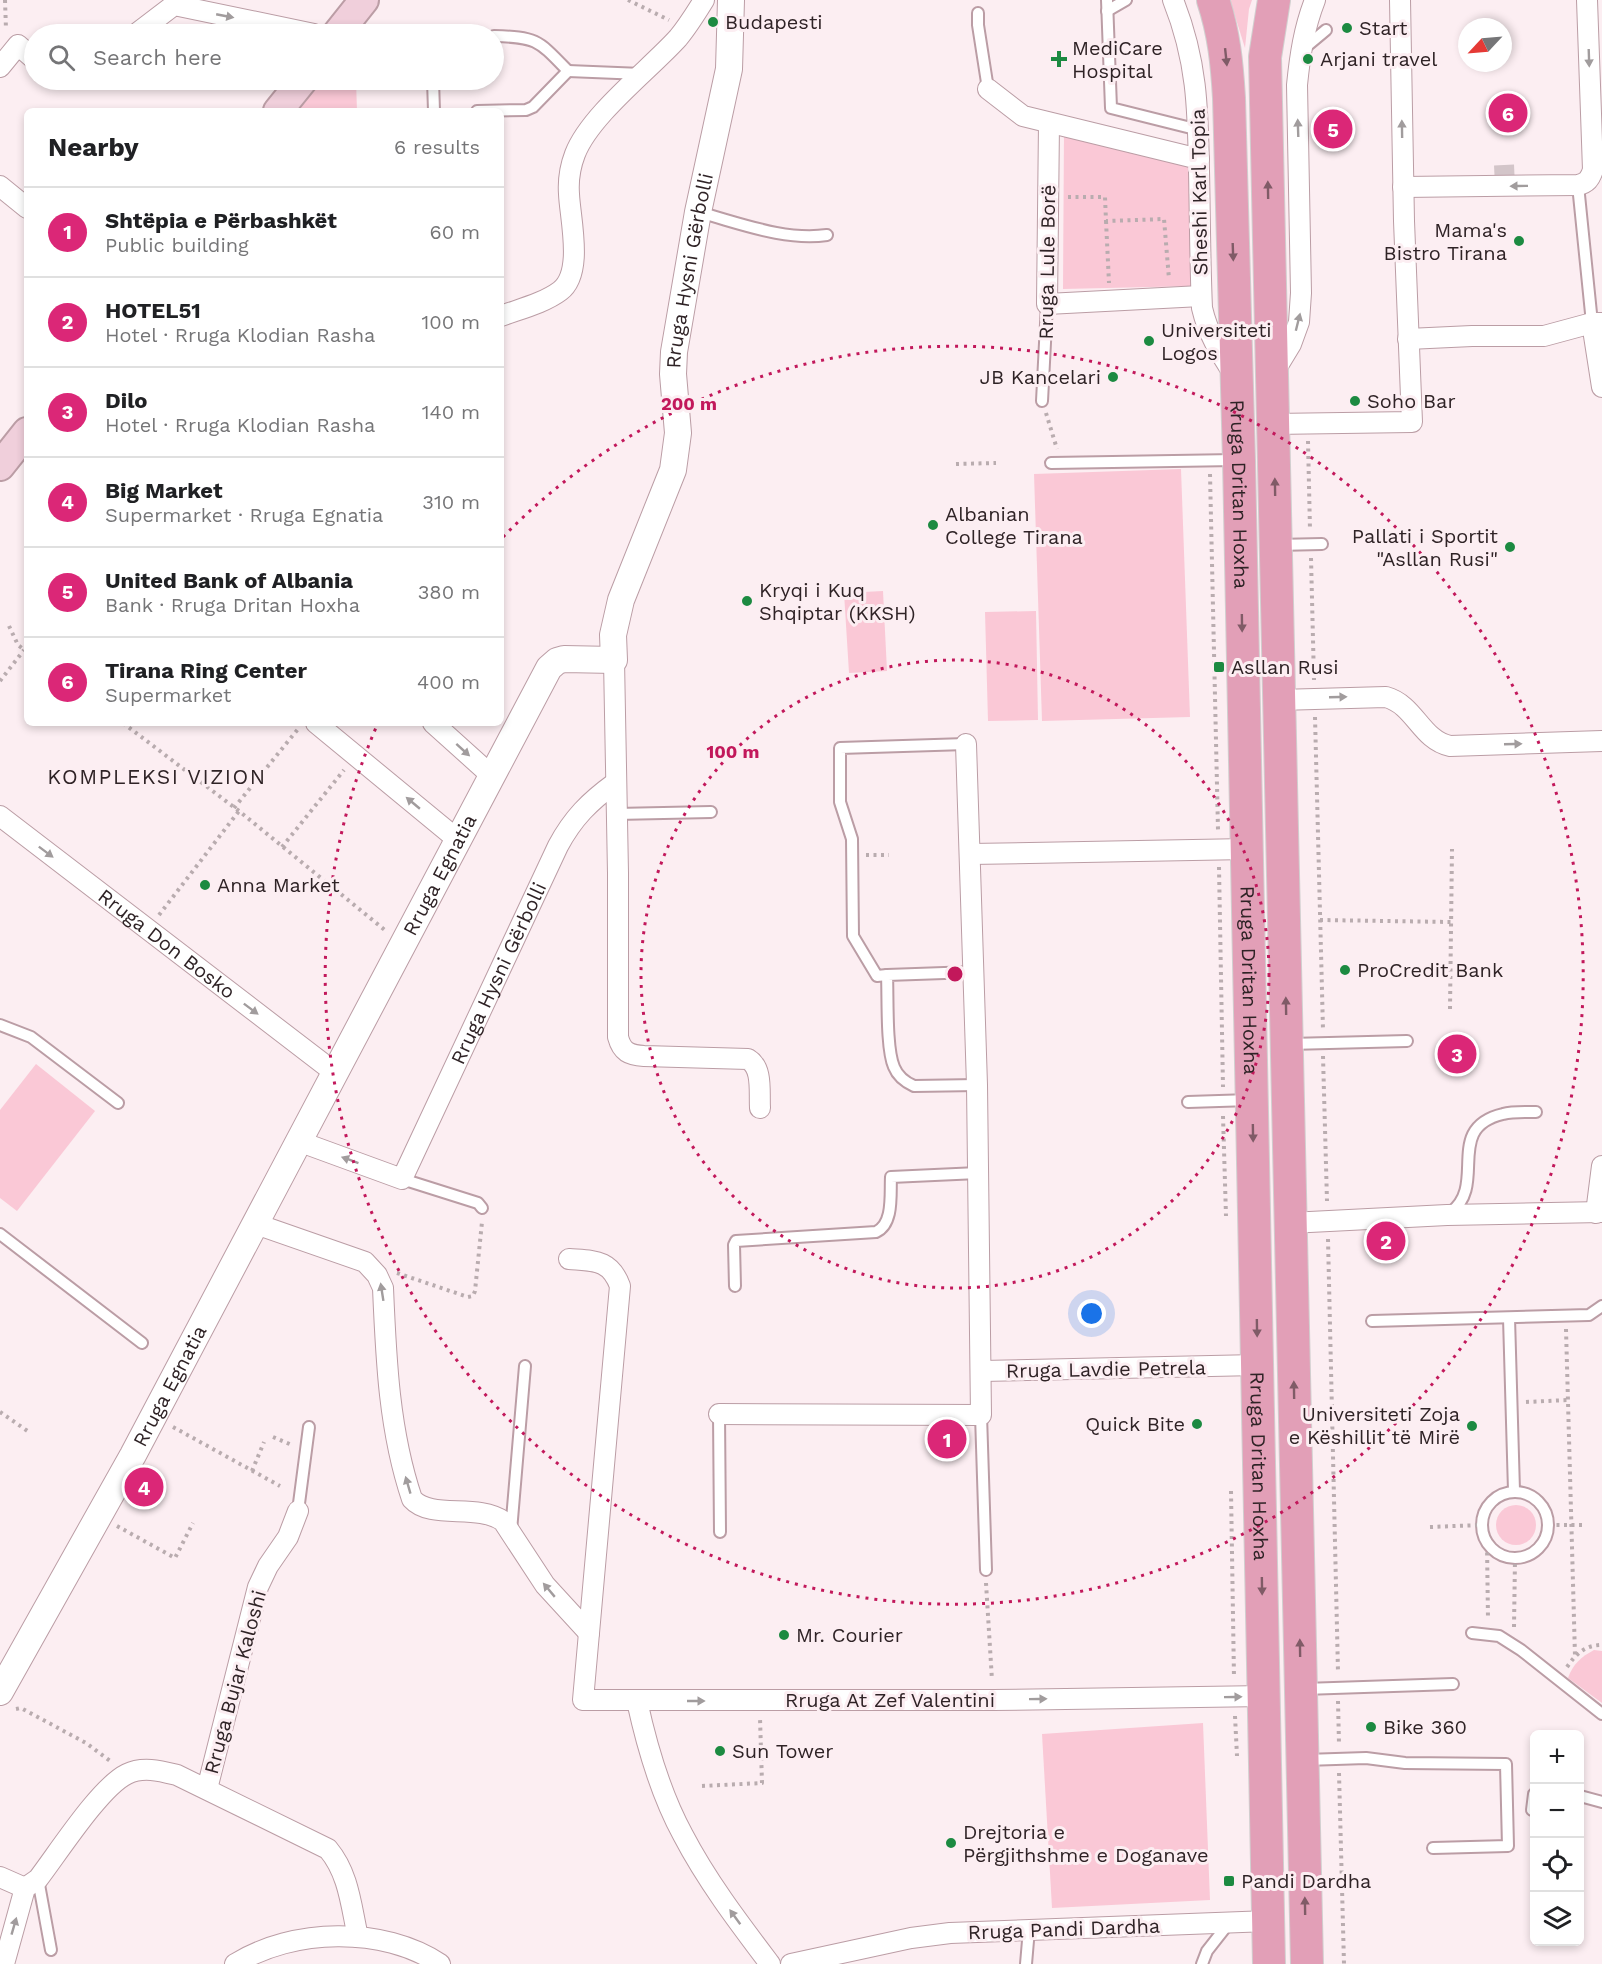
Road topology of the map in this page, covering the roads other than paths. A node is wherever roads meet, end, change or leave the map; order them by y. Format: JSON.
{"nodes":[{"id":1,"x":364,"y":0,"type":"edge"},
{"id":2,"x":704,"y":0,"type":"edge"},
{"id":3,"x":731,"y":0,"type":"edge"},
{"id":4,"x":1126,"y":0,"type":"edge"},
{"id":5,"x":1173,"y":0,"type":"edge"},
{"id":6,"x":1213,"y":0,"type":"edge"},
{"id":7,"x":1274,"y":0,"type":"edge"},
{"id":8,"x":1315,"y":0,"type":"edge"},
{"id":9,"x":1400,"y":0,"type":"edge"},
{"id":10,"x":1587,"y":0,"type":"edge"},
{"id":11,"x":171,"y":3,"type":"edge"},
{"id":12,"x":1107,"y":5,"type":"edge"},
{"id":13,"x":978,"y":13,"type":"dead end"},
{"id":14,"x":147,"y":24,"type":"edge"},
{"id":15,"x":268,"y":24,"type":"edge"},
{"id":16,"x":345,"y":24,"type":"edge"},
{"id":17,"x":1326,"y":30,"type":"dead end"},
{"id":18,"x":504,"y":36,"type":"edge"},
{"id":19,"x":24,"y":50,"type":"edge"},
{"id":20,"x":1300,"y":52,"type":"junction"},
{"id":21,"x":0,"y":67,"type":"edge"},
{"id":22,"x":568,"y":71,"type":"junction"},
{"id":23,"x":642,"y":74,"type":"junction"},
{"id":24,"x":988,"y":89,"type":"joint"},
{"id":25,"x":295,"y":90,"type":"edge"},
{"id":26,"x":433,"y":90,"type":"edge"},
{"id":27,"x":280,"y":108,"type":"edge"},
{"id":28,"x":434,"y":108,"type":"edge"},
{"id":29,"x":504,"y":110,"type":"edge"},
{"id":30,"x":1049,"y":123,"type":"junction"},
{"id":31,"x":1199,"y":130,"type":"junction"},
{"id":32,"x":1199,"y":159,"type":"junction"},
{"id":33,"x":1578,"y":185,"type":"junction"},
{"id":34,"x":0,"y":186,"type":"edge"},
{"id":35,"x":1403,"y":187,"type":"junction"},
{"id":36,"x":24,"y":206,"type":"edge"},
{"id":37,"x":698,"y":212,"type":"junction"},
{"id":38,"x":827,"y":235,"type":"dead end"},
{"id":39,"x":1201,"y":296,"type":"junction"},
{"id":40,"x":1047,"y":304,"type":"junction"},
{"id":41,"x":504,"y":315,"type":"edge"},
{"id":42,"x":1597,"y":323,"type":"edge"},
{"id":43,"x":1408,"y":339,"type":"junction"},
{"id":44,"x":1272,"y":375,"type":"junction"},
{"id":45,"x":1237,"y":379,"type":"junction"},
{"id":46,"x":1602,"y":387,"type":"edge"},
{"id":47,"x":1042,"y":401,"type":"road end"},
{"id":48,"x":1273,"y":424,"type":"junction"},
{"id":49,"x":1224,"y":460,"type":"junction"},
{"id":50,"x":1056,"y":463,"type":"road end"},
{"id":51,"x":1316,"y":544,"type":"road end"},
{"id":52,"x":1276,"y":545,"type":"junction"},
{"id":53,"x":614,"y":660,"type":"junction"},
{"id":54,"x":1279,"y":700,"type":"junction"},
{"id":55,"x":308,"y":726,"type":"edge"},
{"id":56,"x":436,"y":726,"type":"edge"},
{"id":57,"x":1602,"y":741,"type":"edge"},
{"id":58,"x":966,"y":744,"type":"joint"},
{"id":59,"x":493,"y":777,"type":"junction"},
{"id":60,"x":615,"y":783,"type":"junction"},
{"id":61,"x":711,"y":812,"type":"dead end"},
{"id":62,"x":616,"y":814,"type":"junction"},
{"id":63,"x":0,"y":816,"type":"edge"},
{"id":64,"x":458,"y":840,"type":"junction"},
{"id":65,"x":1232,"y":849,"type":"junction"},
{"id":66,"x":970,"y":854,"type":"junction"},
{"id":67,"x":973,"y":972,"type":"junction"},
{"id":68,"x":887,"y":975,"type":"junction"},
{"id":69,"x":0,"y":1025,"type":"edge"},
{"id":70,"x":1407,"y":1041,"type":"dead end"},
{"id":71,"x":1287,"y":1044,"type":"junction"},
{"id":72,"x":334,"y":1071,"type":"junction"},
{"id":73,"x":977,"y":1085,"type":"junction"},
{"id":74,"x":1238,"y":1100,"type":"junction"},
{"id":75,"x":1188,"y":1102,"type":"dead end"},
{"id":76,"x":118,"y":1103,"type":"dead end"},
{"id":77,"x":760,"y":1108,"type":"dead end"},
{"id":78,"x":1536,"y":1112,"type":"dead end"},
{"id":79,"x":298,"y":1141,"type":"junction"},
{"id":80,"x":1602,"y":1167,"type":"edge"},
{"id":81,"x":978,"y":1173,"type":"junction"},
{"id":82,"x":402,"y":1179,"type":"junction"},
{"id":83,"x":482,"y":1208,"type":"road end"},
{"id":84,"x":1599,"y":1213,"type":"edge"},
{"id":85,"x":1447,"y":1215,"type":"junction"},
{"id":86,"x":1290,"y":1223,"type":"junction"},
{"id":87,"x":256,"y":1224,"type":"junction"},
{"id":88,"x":0,"y":1234,"type":"edge"},
{"id":89,"x":569,"y":1259,"type":"dead end"},
{"id":90,"x":735,"y":1286,"type":"dead end"},
{"id":91,"x":1602,"y":1306,"type":"edge"},
{"id":92,"x":1509,"y":1318,"type":"junction"},
{"id":93,"x":1372,"y":1322,"type":"dead end"},
{"id":94,"x":142,"y":1343,"type":"dead end"},
{"id":95,"x":1257,"y":1365,"type":"junction"},
{"id":96,"x":525,"y":1366,"type":"dead end"},
{"id":97,"x":982,"y":1371,"type":"junction"},
{"id":98,"x":719,"y":1414,"type":"joint"},
{"id":99,"x":981,"y":1414,"type":"junction"},
{"id":100,"x":309,"y":1427,"type":"dead end"},
{"id":101,"x":1514,"y":1491,"type":"junction"},
{"id":102,"x":298,"y":1511,"type":"joint"},
{"id":103,"x":511,"y":1531,"type":"junction"},
{"id":104,"x":720,"y":1532,"type":"dead end"},
{"id":105,"x":986,"y":1570,"type":"road end"},
{"id":106,"x":589,"y":1633,"type":"junction"},
{"id":107,"x":1473,"y":1633,"type":"dead end"},
{"id":108,"x":1453,"y":1684,"type":"dead end"},
{"id":109,"x":1300,"y":1689,"type":"junction"},
{"id":110,"x":1250,"y":1697,"type":"junction"},
{"id":111,"x":5,"y":1701,"type":"edge"},
{"id":112,"x":637,"y":1701,"type":"junction"},
{"id":113,"x":1602,"y":1714,"type":"edge"},
{"id":114,"x":1302,"y":1760,"type":"junction"},
{"id":115,"x":207,"y":1789,"type":"junction"},
{"id":116,"x":1584,"y":1797,"type":"edge"},
{"id":117,"x":1602,"y":1802,"type":"edge"},
{"id":118,"x":1433,"y":1848,"type":"dead end"},
{"id":119,"x":0,"y":1877,"type":"edge"},
{"id":120,"x":32,"y":1884,"type":"junction"},
{"id":121,"x":1269,"y":1921,"type":"junction"},
{"id":122,"x":1230,"y":1923,"type":"junction"},
{"id":123,"x":1029,"y":1929,"type":"junction"},
{"id":124,"x":358,"y":1937,"type":"junction"},
{"id":125,"x":51,"y":1950,"type":"dead end"},
{"id":126,"x":861,"y":1956,"type":"edge"},
{"id":127,"x":4,"y":1964,"type":"edge"},
{"id":128,"x":235,"y":1964,"type":"edge"},
{"id":129,"x":440,"y":1964,"type":"edge"},
{"id":130,"x":770,"y":1964,"type":"edge"},
{"id":131,"x":791,"y":1964,"type":"edge"},
{"id":132,"x":1026,"y":1964,"type":"edge"},
{"id":133,"x":1202,"y":1964,"type":"edge"},
{"id":134,"x":1269,"y":1964,"type":"edge"},
{"id":135,"x":1307,"y":1964,"type":"edge"}],
"edges":[{"from":1,"to":16,"type":"main road"},
{"from":2,"to":23,"type":"street"},
{"from":3,"to":37,"type":"street","name":"Rruga Hysni Gërbolli"},
{"from":4,"to":12,"type":"lane"},
{"from":5,"to":31,"type":"street","name":"Sheshi Karl Topia"},
{"from":6,"to":45,"type":"main road","name":"Rruga Dritan Hoxha","one_way":true},
{"from":44,"to":7,"type":"main road","name":"Rruga Dritan Hoxha","one_way":true},
{"from":8,"to":20,"type":"street"},
{"from":35,"to":9,"type":"street","one_way":true},
{"from":10,"to":33,"type":"street","one_way":true},
{"from":11,"to":14,"type":"street"},
{"from":11,"to":15,"type":"street","one_way":true},
{"from":12,"to":31,"type":"lane"},
{"from":13,"to":24,"type":"lane"},
{"from":17,"to":20,"type":"lane"},
{"from":18,"to":22,"type":"lane"},
{"from":19,"to":21,"type":"street"},
{"from":44,"to":20,"type":"street","one_way":true},
{"from":22,"to":23,"type":"lane"},
{"from":22,"to":29,"type":"lane"},
{"from":23,"to":41,"type":"street"},
{"from":24,"to":30,"type":"street"},
{"from":25,"to":27,"type":"main road"},
{"from":26,"to":28,"type":"lane"},
{"from":30,"to":32,"type":"street"},
{"from":30,"to":40,"type":"street","name":"Rruga Lule Borë"},
{"from":31,"to":32,"type":"street","name":"Sheshi Karl Topia"},
{"from":32,"to":39,"type":"street","name":"Sheshi Karl Topia"},
{"from":33,"to":35,"type":"street","one_way":true},
{"from":33,"to":42,"type":"lane"},
{"from":34,"to":36,"type":"street"},
{"from":35,"to":43,"type":"street"},
{"from":37,"to":38,"type":"lane"},
{"from":37,"to":53,"type":"street","name":"Rruga Hysni Gërbolli"},
{"from":39,"to":40,"type":"street"},
{"from":39,"to":45,"type":"street","name":"Sheshi Karl Topia"},
{"from":40,"to":47,"type":"lane","name":"Rruga Lule Borë"},
{"from":42,"to":43,"type":"street"},
{"from":42,"to":46,"type":"street"},
{"from":43,"to":48,"type":"street"},
{"from":44,"to":48,"type":"main road","name":"Rruga Dritan Hoxha"},
{"from":45,"to":49,"type":"main road","name":"Rruga Dritan Hoxha"},
{"from":52,"to":48,"type":"main road","name":"Rruga Dritan Hoxha","one_way":true},
{"from":49,"to":50,"type":"lane"},
{"from":49,"to":65,"type":"main road","name":"Rruga Dritan Hoxha","one_way":true},
{"from":51,"to":52,"type":"lane"},
{"from":52,"to":54,"type":"main road","name":"Rruga Dritan Hoxha"},
{"from":53,"to":59,"type":"street","name":"Rruga Egnatia"},
{"from":53,"to":60,"type":"street","name":"Rruga Hysni Gërbolli"},
{"from":54,"to":57,"type":"street","one_way":true},
{"from":71,"to":54,"type":"main road","name":"Rruga Dritan Hoxha","one_way":true},
{"from":64,"to":55,"type":"street","one_way":true},
{"from":56,"to":59,"type":"street","one_way":true},
{"from":58,"to":66,"type":"street"},
{"from":58,"to":68,"type":"lane"},
{"from":59,"to":64,"type":"street","name":"Rruga Egnatia"},
{"from":60,"to":62,"type":"street","name":"Rruga Hysni Gërbolli"},
{"from":60,"to":82,"type":"street","name":"Rruga Hysni Gërbolli"},
{"from":61,"to":62,"type":"lane"},
{"from":62,"to":77,"type":"street","name":"Rruga Hysni Gërbolli"},
{"from":63,"to":72,"type":"street","name":"Rruga Don Bosko","one_way":true},
{"from":64,"to":72,"type":"street","name":"Rruga Egnatia"},
{"from":65,"to":66,"type":"street"},
{"from":65,"to":74,"type":"main road","name":"Rruga Dritan Hoxha"},
{"from":66,"to":67,"type":"street"},
{"from":67,"to":68,"type":"lane"},
{"from":67,"to":73,"type":"street"},
{"from":68,"to":73,"type":"lane"},
{"from":69,"to":76,"type":"lane"},
{"from":70,"to":71,"type":"lane"},
{"from":71,"to":86,"type":"main road","name":"Rruga Dritan Hoxha"},
{"from":72,"to":79,"type":"street","name":"Rruga Egnatia"},
{"from":73,"to":81,"type":"street"},
{"from":74,"to":75,"type":"lane"},
{"from":74,"to":95,"type":"main road","name":"Rruga Dritan Hoxha","one_way":true},
{"from":78,"to":85,"type":"lane"},
{"from":82,"to":79,"type":"street","one_way":true},
{"from":79,"to":87,"type":"street","name":"Rruga Egnatia"},
{"from":80,"to":84,"type":"street"},
{"from":81,"to":90,"type":"lane"},
{"from":81,"to":97,"type":"street"},
{"from":82,"to":83,"type":"lane"},
{"from":84,"to":85,"type":"street"},
{"from":85,"to":86,"type":"street"},
{"from":109,"to":86,"type":"main road","name":"Rruga Dritan Hoxha","one_way":true},
{"from":103,"to":87,"type":"street","one_way":true},
{"from":87,"to":111,"type":"street","name":"Rruga Egnatia"},
{"from":88,"to":94,"type":"lane"},
{"from":89,"to":106,"type":"street","name":"Rruga At Zef Valentini"},
{"from":91,"to":92,"type":"lane"},
{"from":92,"to":93,"type":"lane"},
{"from":92,"to":101,"type":"lane"},
{"from":95,"to":97,"type":"street","name":"Rruga Lavdie Petrela"},
{"from":95,"to":110,"type":"main road","name":"Rruga Dritan Hoxha","one_way":true},
{"from":96,"to":103,"type":"lane"},
{"from":97,"to":99,"type":"street","name":"Rruga Lavdie Petrela"},
{"from":98,"to":99,"type":"street"},
{"from":98,"to":104,"type":"lane"},
{"from":99,"to":105,"type":"lane"},
{"from":100,"to":102,"type":"lane"},
{"from":101,"to":101,"type":"lane"},
{"from":102,"to":115,"type":"street","name":"Rruga Bujar Kaloshi"},
{"from":106,"to":103,"type":"street","one_way":true},
{"from":106,"to":112,"type":"street","name":"Rruga At Zef Valentini"},
{"from":107,"to":113,"type":"lane"},
{"from":108,"to":109,"type":"lane"},
{"from":109,"to":114,"type":"main road","name":"Rruga Dritan Hoxha"},
{"from":112,"to":110,"type":"street","name":"Rruga At Zef Valentini","one_way":true},
{"from":110,"to":121,"type":"main road","name":"Rruga Dritan Hoxha"},
{"from":130,"to":112,"type":"street","one_way":true},
{"from":114,"to":118,"type":"lane"},
{"from":135,"to":114,"type":"main road","name":"Rruga Dritan Hoxha","one_way":true},
{"from":115,"to":120,"type":"street"},
{"from":115,"to":124,"type":"street"},
{"from":116,"to":117,"type":"lane"},
{"from":119,"to":120,"type":"street"},
{"from":120,"to":125,"type":"lane"},
{"from":127,"to":120,"type":"street","one_way":true},
{"from":121,"to":122,"type":"street","name":"Rruga Pandi Dardha"},
{"from":121,"to":134,"type":"main road","name":"Rruga Dritan Hoxha"},
{"from":122,"to":123,"type":"street","name":"Rruga Pandi Dardha"},
{"from":122,"to":133,"type":"lane"},
{"from":123,"to":126,"type":"street","name":"Rruga Pandi Dardha"},
{"from":123,"to":132,"type":"lane"},
{"from":124,"to":128,"type":"street"},
{"from":124,"to":129,"type":"street"},
{"from":126,"to":131,"type":"street","name":"Rruga Pandi Dardha"}]}
